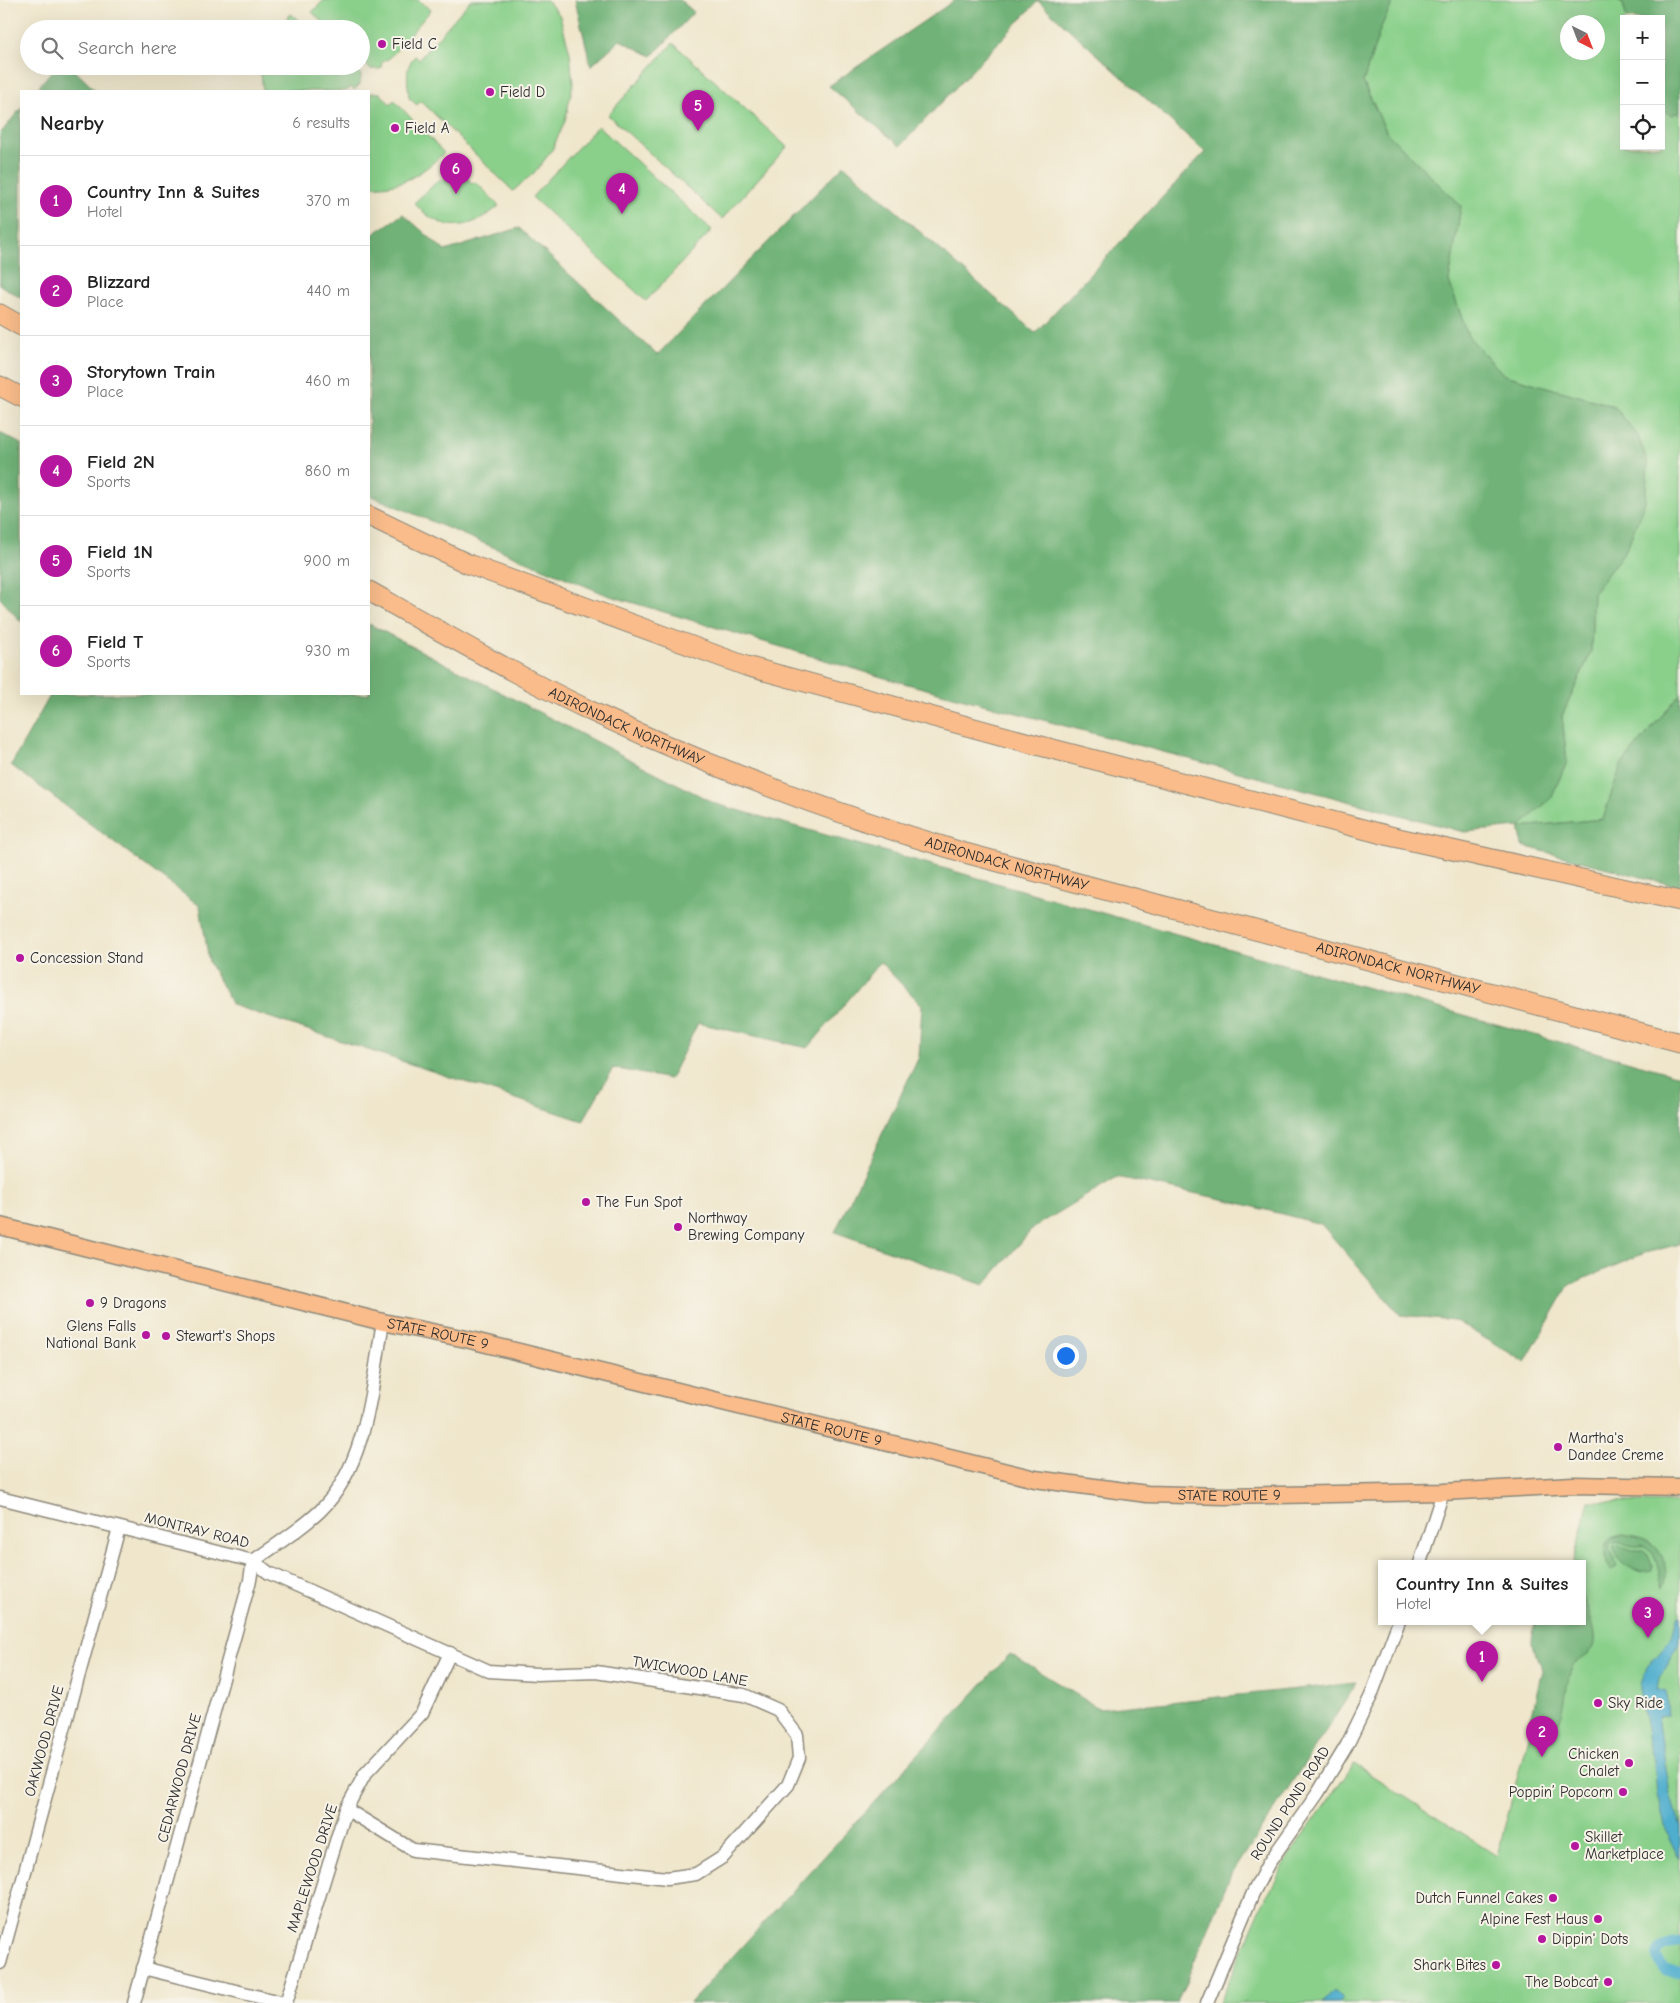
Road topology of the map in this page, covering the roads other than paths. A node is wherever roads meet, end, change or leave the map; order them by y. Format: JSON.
{"nodes":[{"id":1,"x":0,"y":314,"type":"edge"},
{"id":2,"x":20,"y":325,"type":"edge"},
{"id":3,"x":0,"y":386,"type":"edge"},
{"id":4,"x":20,"y":396,"type":"edge"},
{"id":5,"x":370,"y":516,"type":"edge"},
{"id":6,"x":370,"y":592,"type":"edge"},
{"id":7,"x":1680,"y":901,"type":"edge"},
{"id":8,"x":1680,"y":1043,"type":"edge"},
{"id":9,"x":0,"y":1226,"type":"edge"},
{"id":10,"x":383,"y":1322,"type":"junction"},
{"id":11,"x":1680,"y":1487,"type":"edge"},
{"id":12,"x":1443,"y":1492,"type":"junction"},
{"id":13,"x":0,"y":1498,"type":"edge"},
{"id":14,"x":119,"y":1528,"type":"junction"},
{"id":15,"x":1421,"y":1560,"type":"edge"},
{"id":16,"x":253,"y":1561,"type":"junction"},
{"id":17,"x":1398,"y":1625,"type":"edge"},
{"id":18,"x":450,"y":1653,"type":"junction"},
{"id":19,"x":346,"y":1809,"type":"junction"},
{"id":20,"x":0,"y":1963,"type":"edge"},
{"id":21,"x":143,"y":1968,"type":"junction"},
{"id":22,"x":134,"y":2003,"type":"edge"},
{"id":23,"x":285,"y":2003,"type":"edge"},
{"id":24,"x":1207,"y":2003,"type":"edge"}],
"edges":[{"from":1,"to":2,"type":"highway"},
{"from":3,"to":4,"type":"highway"},
{"from":5,"to":7,"type":"highway"},
{"from":6,"to":8,"type":"highway","name":"ADIRONDACK NORTHWAY"},
{"from":9,"to":10,"type":"main road","name":"STATE ROUTE 9"},
{"from":10,"to":12,"type":"main road","name":"STATE ROUTE 9"},
{"from":10,"to":16,"type":"street","name":"MONTRAY ROAD"},
{"from":11,"to":12,"type":"main road","name":"STATE ROUTE 9"},
{"from":12,"to":15,"type":"street"},
{"from":13,"to":14,"type":"street","name":"MONTRAY ROAD"},
{"from":14,"to":16,"type":"street","name":"MONTRAY ROAD"},
{"from":14,"to":20,"type":"street","name":"OAKWOOD DRIVE"},
{"from":16,"to":18,"type":"street","name":"TWICWOOD LANE"},
{"from":16,"to":21,"type":"street","name":"CEDARWOOD DRIVE"},
{"from":17,"to":24,"type":"street","name":"ROUND POND ROAD"},
{"from":18,"to":19,"type":"street","name":"MAPLEWOOD DRIVE"},
{"from":18,"to":19,"type":"street","name":"TWICWOOD LANE"},
{"from":19,"to":23,"type":"street","name":"MAPLEWOOD DRIVE"},
{"from":21,"to":22,"type":"street","name":"CEDARWOOD DRIVE"},
{"from":21,"to":23,"type":"street"}]}
